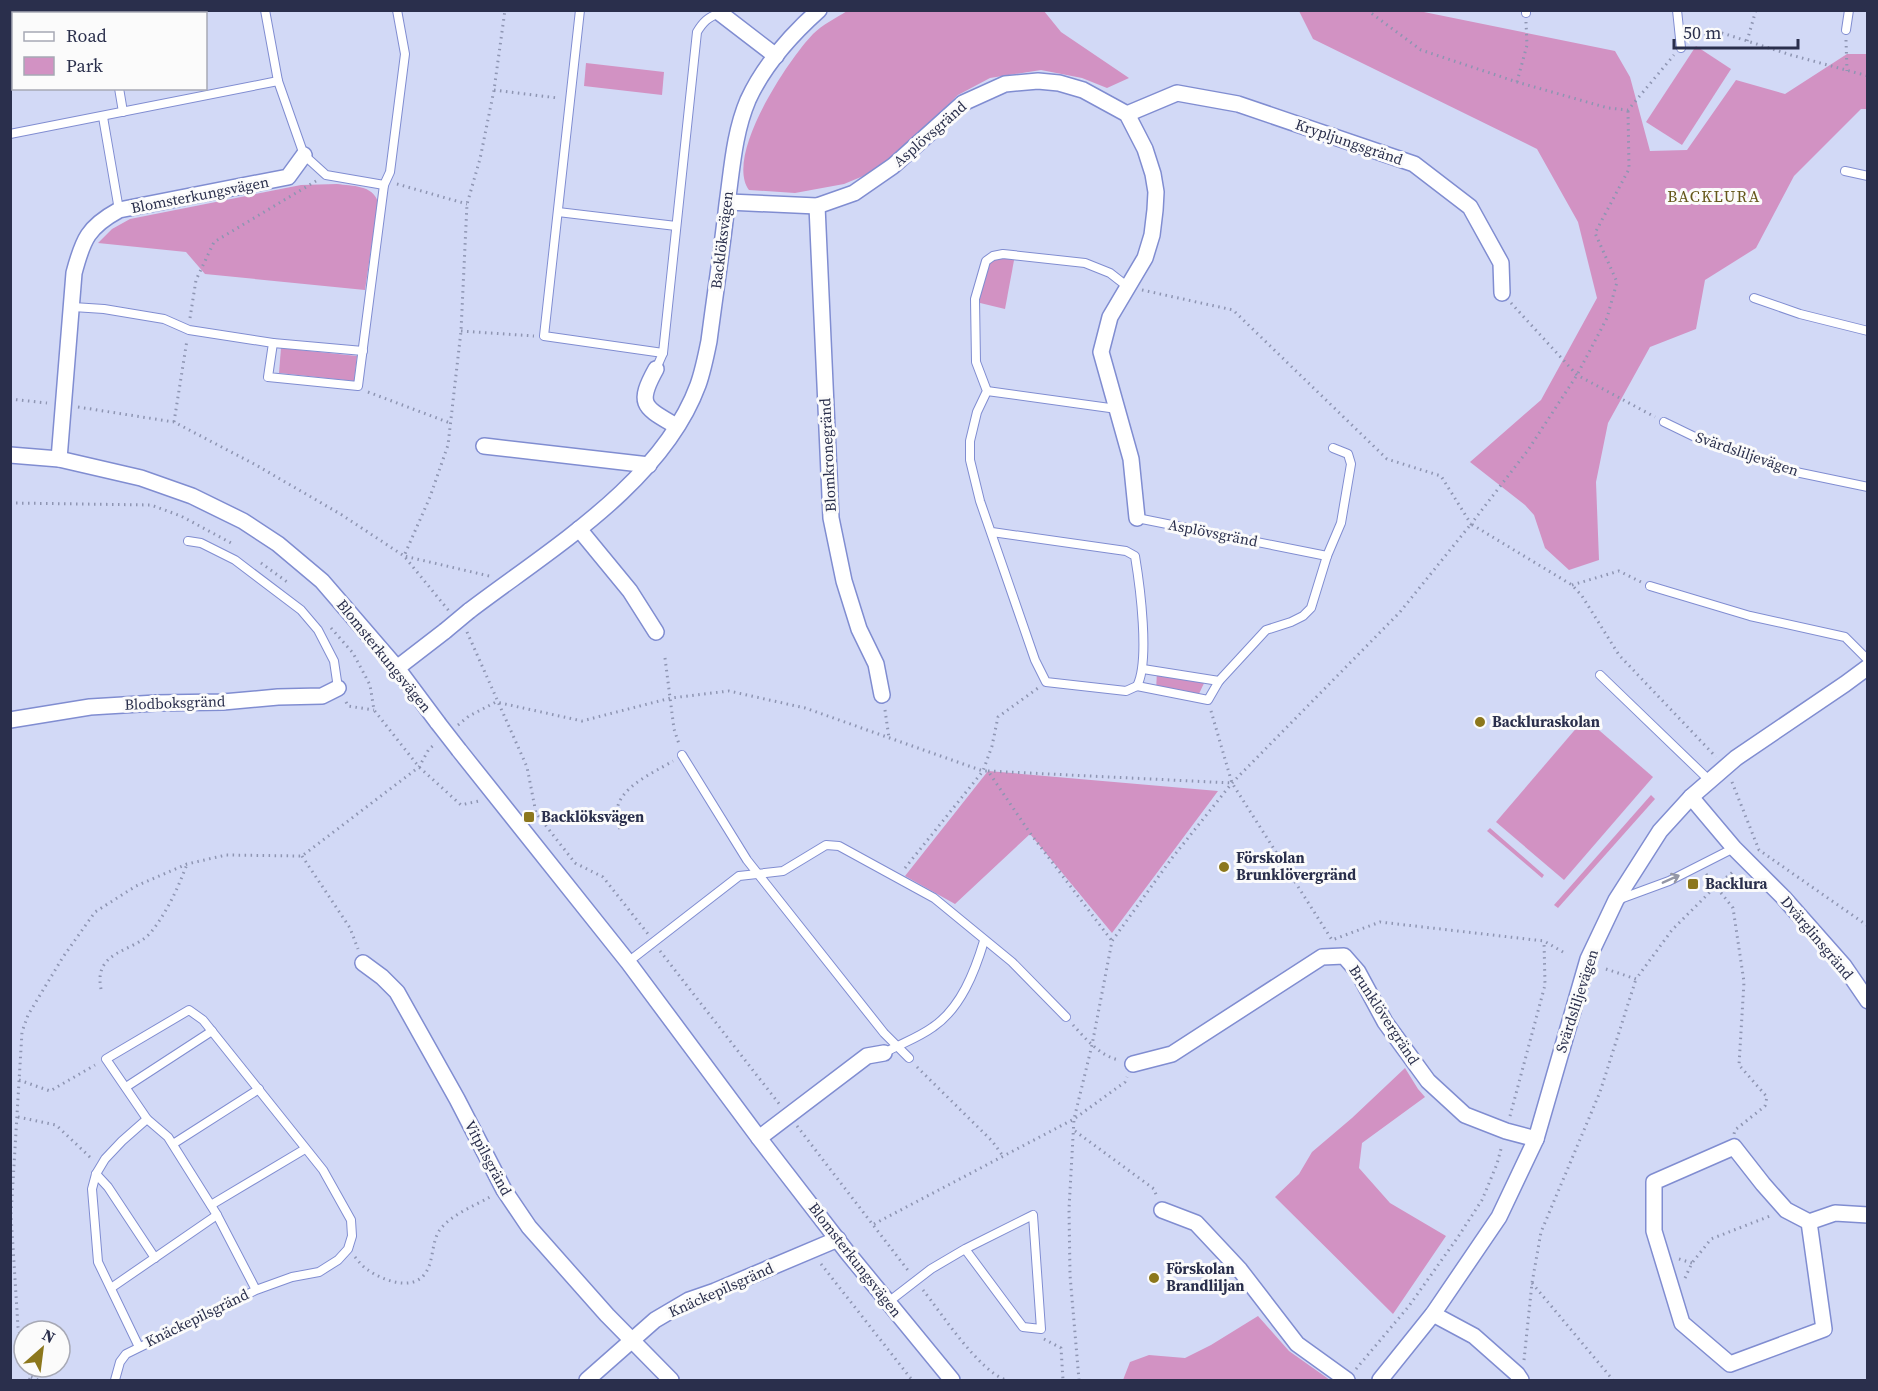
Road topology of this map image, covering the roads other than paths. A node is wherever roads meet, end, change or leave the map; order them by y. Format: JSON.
{"nodes":[{"id":1,"x":265,"y":10,"type":"edge"},
{"id":2,"x":397,"y":10,"type":"edge"},
{"id":3,"x":580,"y":10,"type":"edge"},
{"id":4,"x":819,"y":10,"type":"edge"},
{"id":5,"x":1677,"y":10,"type":"edge"},
{"id":6,"x":1849,"y":10,"type":"edge"},
{"id":7,"x":720,"y":12,"type":"edge"},
{"id":8,"x":1846,"y":30,"type":"road end"},
{"id":9,"x":1681,"y":48,"type":"road end"},
{"id":10,"x":776,"y":56,"type":"junction"},
{"id":11,"x":278,"y":81,"type":"junction"},
{"id":12,"x":119,"y":90,"type":"edge"},
{"id":13,"x":123,"y":112,"type":"junction"},
{"id":14,"x":1127,"y":114,"type":"junction"},
{"id":15,"x":103,"y":117,"type":"junction"},
{"id":16,"x":10,"y":135,"type":"edge"},
{"id":17,"x":304,"y":154,"type":"junction"},
{"id":18,"x":1845,"y":171,"type":"dead end"},
{"id":19,"x":1868,"y":176,"type":"edge"},
{"id":20,"x":384,"y":185,"type":"junction"},
{"id":21,"x":728,"y":202,"type":"junction"},
{"id":22,"x":817,"y":207,"type":"junction"},
{"id":23,"x":119,"y":210,"type":"junction"},
{"id":24,"x":558,"y":212,"type":"junction"},
{"id":25,"x":676,"y":226,"type":"junction"},
{"id":26,"x":1128,"y":287,"type":"junction"},
{"id":27,"x":1502,"y":293,"type":"road end"},
{"id":28,"x":1754,"y":298,"type":"dead end"},
{"id":29,"x":73,"y":307,"type":"junction"},
{"id":30,"x":1868,"y":331,"type":"edge"},
{"id":31,"x":273,"y":343,"type":"junction"},
{"id":32,"x":363,"y":351,"type":"junction"},
{"id":33,"x":663,"y":353,"type":"junction"},
{"id":34,"x":656,"y":369,"type":"joint"},
{"id":35,"x":987,"y":391,"type":"junction"},
{"id":36,"x":1117,"y":409,"type":"junction"},
{"id":37,"x":1664,"y":422,"type":"road end"},
{"id":38,"x":676,"y":426,"type":"junction"},
{"id":39,"x":484,"y":446,"type":"dead end"},
{"id":40,"x":1333,"y":448,"type":"dead end"},
{"id":41,"x":10,"y":455,"type":"edge"},
{"id":42,"x":59,"y":459,"type":"junction"},
{"id":43,"x":649,"y":465,"type":"junction"},
{"id":44,"x":1868,"y":486,"type":"edge"},
{"id":45,"x":1137,"y":518,"type":"joint"},
{"id":46,"x":579,"y":529,"type":"junction"},
{"id":47,"x":992,"y":532,"type":"junction"},
{"id":48,"x":188,"y":541,"type":"dead end"},
{"id":49,"x":1327,"y":556,"type":"junction"},
{"id":50,"x":1650,"y":586,"type":"road end"},
{"id":51,"x":656,"y":632,"type":"dead end"},
{"id":52,"x":1868,"y":660,"type":"edge"},
{"id":53,"x":1868,"y":667,"type":"edge"},
{"id":54,"x":398,"y":668,"type":"junction"},
{"id":55,"x":1143,"y":669,"type":"junction"},
{"id":56,"x":1599,"y":675,"type":"dead end"},
{"id":57,"x":1219,"y":681,"type":"junction"},
{"id":58,"x":1137,"y":686,"type":"junction"},
{"id":59,"x":338,"y":688,"type":"joint"},
{"id":60,"x":882,"y":695,"type":"road end"},
{"id":61,"x":10,"y":720,"type":"edge"},
{"id":62,"x":682,"y":755,"type":"road end"},
{"id":63,"x":1710,"y":781,"type":"junction"},
{"id":64,"x":1691,"y":797,"type":"junction"},
{"id":65,"x":1734,"y":848,"type":"junction"},
{"id":66,"x":758,"y":874,"type":"junction"},
{"id":67,"x":1616,"y":900,"type":"junction"},
{"id":68,"x":984,"y":941,"type":"junction"},
{"id":69,"x":627,"y":962,"type":"junction"},
{"id":70,"x":363,"y":963,"type":"road end"},
{"id":71,"x":1868,"y":1001,"type":"edge"},
{"id":72,"x":1066,"y":1017,"type":"road end"},
{"id":73,"x":212,"y":1031,"type":"junction"},
{"id":74,"x":890,"y":1049,"type":"junction"},
{"id":75,"x":909,"y":1058,"type":"road end"},
{"id":76,"x":1132,"y":1064,"type":"road end"},
{"id":77,"x":126,"y":1087,"type":"junction"},
{"id":78,"x":259,"y":1089,"type":"junction"},
{"id":79,"x":147,"y":1119,"type":"junction"},
{"id":80,"x":759,"y":1138,"type":"junction"},
{"id":81,"x":1536,"y":1139,"type":"junction"},
{"id":82,"x":173,"y":1144,"type":"junction"},
{"id":83,"x":305,"y":1149,"type":"junction"},
{"id":84,"x":98,"y":1170,"type":"junction"},
{"id":85,"x":211,"y":1205,"type":"junction"},
{"id":86,"x":1162,"y":1210,"type":"road end"},
{"id":87,"x":217,"y":1215,"type":"junction"},
{"id":88,"x":1868,"y":1215,"type":"edge"},
{"id":89,"x":1809,"y":1222,"type":"junction"},
{"id":90,"x":838,"y":1239,"type":"junction"},
{"id":91,"x":965,"y":1249,"type":"junction"},
{"id":92,"x":155,"y":1258,"type":"junction"},
{"id":93,"x":111,"y":1288,"type":"junction"},
{"id":94,"x":256,"y":1290,"type":"junction"},
{"id":95,"x":887,"y":1303,"type":"junction"},
{"id":96,"x":1433,"y":1314,"type":"junction"},
{"id":97,"x":633,"y":1341,"type":"junction"},
{"id":98,"x":138,"y":1347,"type":"junction"},
{"id":99,"x":1519,"y":1377,"type":"edge"},
{"id":100,"x":115,"y":1380,"type":"edge"},
{"id":101,"x":587,"y":1380,"type":"edge"},
{"id":102,"x":671,"y":1380,"type":"edge"},
{"id":103,"x":952,"y":1380,"type":"edge"},
{"id":104,"x":1346,"y":1380,"type":"edge"},
{"id":105,"x":1380,"y":1380,"type":"edge"}],
"edges":[{"from":1,"to":11,"type":"lane"},
{"from":2,"to":20,"type":"lane"},
{"from":3,"to":24,"type":"lane"},
{"from":4,"to":10,"type":"street","name":"Backlöksvägen"},
{"from":5,"to":9,"type":"lane"},
{"from":6,"to":8,"type":"lane"},
{"from":7,"to":10,"type":"street"},
{"from":7,"to":25,"type":"lane"},
{"from":10,"to":21,"type":"street","name":"Backlöksvägen"},
{"from":11,"to":13,"type":"lane"},
{"from":11,"to":17,"type":"lane"},
{"from":12,"to":13,"type":"lane"},
{"from":13,"to":15,"type":"lane"},
{"from":14,"to":22,"type":"street","name":"Asplövsgränd"},
{"from":14,"to":26,"type":"street","name":"Asplövsgränd"},
{"from":14,"to":27,"type":"street","name":"Krypljungsgränd"},
{"from":15,"to":16,"type":"lane"},
{"from":15,"to":23,"type":"lane","name":"Blomsterkungsvägen"},
{"from":17,"to":20,"type":"lane"},
{"from":17,"to":23,"type":"street","name":"Blomsterkungsvägen"},
{"from":18,"to":19,"type":"lane"},
{"from":20,"to":32,"type":"lane"},
{"from":21,"to":22,"type":"street","name":"Asplövsgränd"},
{"from":21,"to":38,"type":"street","name":"Backlöksvägen"},
{"from":22,"to":60,"type":"street","name":"Blomkronegränd"},
{"from":23,"to":29,"type":"street","name":"Blomsterkungsvägen"},
{"from":24,"to":25,"type":"lane"},
{"from":24,"to":33,"type":"lane"},
{"from":25,"to":33,"type":"lane"},
{"from":26,"to":35,"type":"lane"},
{"from":26,"to":36,"type":"street","name":"Asplövsgränd"},
{"from":28,"to":30,"type":"lane"},
{"from":29,"to":31,"type":"lane"},
{"from":29,"to":42,"type":"street","name":"Blomsterkungsvägen"},
{"from":31,"to":32,"type":"lane"},
{"from":31,"to":32,"type":"lane"},
{"from":33,"to":34,"type":"lane"},
{"from":34,"to":38,"type":"street"},
{"from":35,"to":36,"type":"lane"},
{"from":35,"to":47,"type":"lane"},
{"from":36,"to":45,"type":"street","name":"Asplövsgränd"},
{"from":37,"to":44,"type":"lane","name":"Svärdsliljevägen"},
{"from":38,"to":43,"type":"street","name":"Backlöksvägen"},
{"from":39,"to":43,"type":"street"},
{"from":40,"to":49,"type":"lane"},
{"from":41,"to":42,"type":"street","name":"Blomsterkungsvägen"},
{"from":42,"to":54,"type":"street","name":"Blomsterkungsvägen"},
{"from":43,"to":46,"type":"street","name":"Backlöksvägen"},
{"from":45,"to":49,"type":"lane","name":"Asplövsgränd"},
{"from":46,"to":51,"type":"street"},
{"from":46,"to":54,"type":"street","name":"Backlöksvägen","bridge":true},
{"from":47,"to":55,"type":"lane"},
{"from":47,"to":58,"type":"lane"},
{"from":48,"to":59,"type":"lane"},
{"from":49,"to":57,"type":"lane"},
{"from":50,"to":52,"type":"lane"},
{"from":53,"to":63,"type":"street","name":"Svärdsliljevägen"},
{"from":54,"to":69,"type":"street","name":"Blomsterkungsvägen","bridge":true},
{"from":55,"to":57,"type":"lane"},
{"from":55,"to":58,"type":"lane"},
{"from":56,"to":63,"type":"lane"},
{"from":57,"to":58,"type":"lane"},
{"from":59,"to":61,"type":"street","name":"Blodboksgränd"},
{"from":62,"to":66,"type":"lane"},
{"from":63,"to":64,"type":"street","name":"Svärdsliljevägen"},
{"from":64,"to":65,"type":"street","name":"Dvärglinsgränd"},
{"from":64,"to":67,"type":"street","name":"Svärdsliljevägen"},
{"from":67,"to":65,"type":"lane","one_way":true},
{"from":65,"to":71,"type":"street","name":"Dvärglinsgränd"},
{"from":66,"to":68,"type":"lane"},
{"from":66,"to":69,"type":"lane"},
{"from":66,"to":74,"type":"lane"},
{"from":67,"to":81,"type":"street","name":"Svärdsliljevägen"},
{"from":68,"to":72,"type":"lane"},
{"from":68,"to":74,"type":"lane"},
{"from":69,"to":80,"type":"street","name":"Blomsterkungsvägen"},
{"from":70,"to":97,"type":"street","name":"Vitpilsgränd"},
{"from":73,"to":77,"type":"lane"},
{"from":73,"to":77,"type":"lane","name":"Knäckepilsgränd"},
{"from":73,"to":78,"type":"lane"},
{"from":74,"to":75,"type":"lane"},
{"from":74,"to":80,"type":"street"},
{"from":76,"to":81,"type":"street","name":"Brunklövergränd"},
{"from":77,"to":79,"type":"lane","name":"Knäckepilsgränd"},
{"from":78,"to":82,"type":"lane"},
{"from":78,"to":83,"type":"lane"},
{"from":79,"to":82,"type":"lane","name":"Knäckepilsgränd"},
{"from":79,"to":84,"type":"lane"},
{"from":80,"to":90,"type":"street","name":"Blomsterkungsvägen"},
{"from":81,"to":96,"type":"street","name":"Svärdsliljevägen"},
{"from":82,"to":85,"type":"lane","name":"Knäckepilsgränd"},
{"from":83,"to":85,"type":"lane"},
{"from":83,"to":94,"type":"lane","name":"Knäckepilsgränd"},
{"from":84,"to":92,"type":"lane"},
{"from":84,"to":93,"type":"lane","name":"Knäckepilsgränd"},
{"from":85,"to":87,"type":"lane","name":"Knäckepilsgränd"},
{"from":86,"to":104,"type":"street"},
{"from":87,"to":92,"type":"lane"},
{"from":87,"to":94,"type":"lane","name":"Knäckepilsgränd"},
{"from":88,"to":89,"type":"street"},
{"from":89,"to":89,"type":"street"},
{"from":90,"to":95,"type":"street","name":"Blomsterkungsvägen"},
{"from":90,"to":97,"type":"street","name":"Knäckepilsgränd"},
{"from":91,"to":91,"type":"lane"},
{"from":91,"to":95,"type":"lane"},
{"from":92,"to":93,"type":"lane"},
{"from":93,"to":98,"type":"lane","name":"Knäckepilsgränd"},
{"from":94,"to":98,"type":"lane","name":"Knäckepilsgränd"},
{"from":95,"to":103,"type":"street","name":"Blomsterkungsvägen"},
{"from":96,"to":99,"type":"street"},
{"from":96,"to":105,"type":"street","name":"Svärdsliljevägen"},
{"from":97,"to":101,"type":"street","name":"Knäckepilsgränd"},
{"from":97,"to":102,"type":"street","name":"Vitpilsgränd"},
{"from":98,"to":100,"type":"lane","name":"Knäckepilsgränd"}]}
